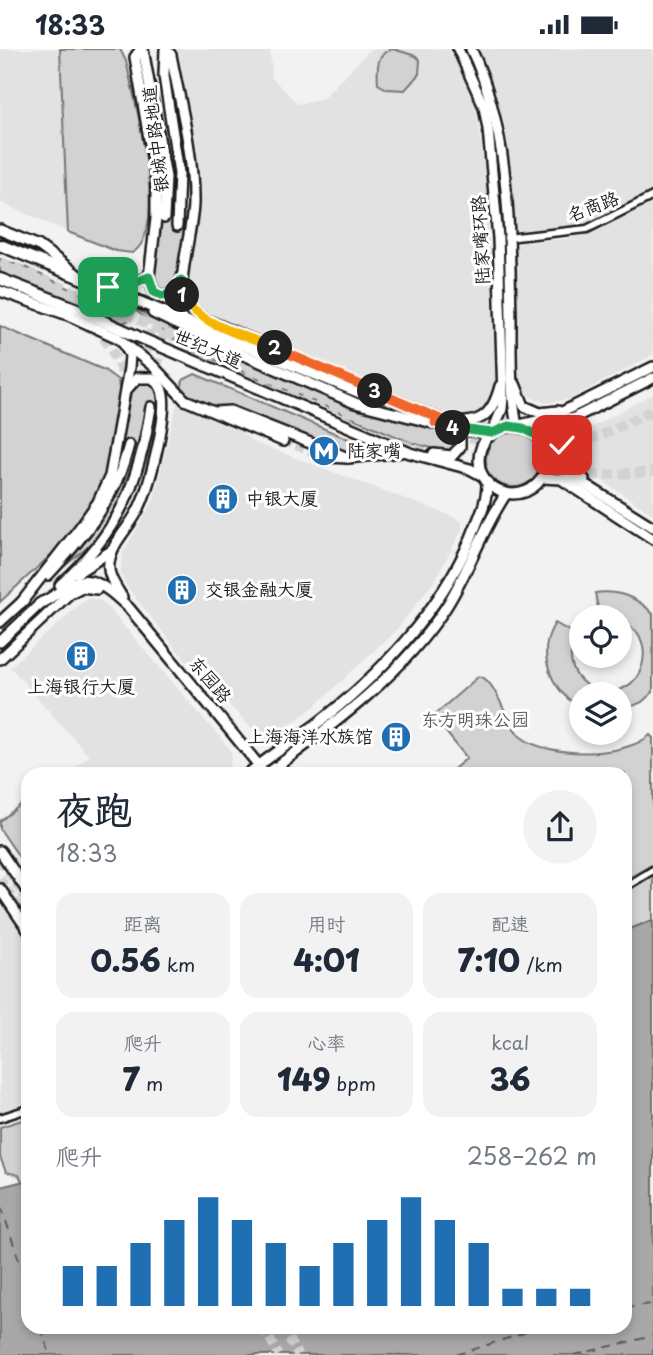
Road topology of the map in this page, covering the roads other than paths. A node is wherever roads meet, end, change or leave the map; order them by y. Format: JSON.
{"nodes":[{"id":1,"x":142,"y":49,"type":"edge"},
{"id":2,"x":165,"y":49,"type":"edge"},
{"id":3,"x":458,"y":49,"type":"edge"},
{"id":4,"x":471,"y":49,"type":"edge"},
{"id":5,"x":653,"y":196,"type":"edge"},
{"id":6,"x":164,"y":218,"type":"tunnel mouth"},
{"id":7,"x":177,"y":226,"type":"tunnel mouth"},
{"id":8,"x":0,"y":230,"type":"edge"},
{"id":9,"x":509,"y":238,"type":"junction"},
{"id":10,"x":498,"y":239,"type":"junction"},
{"id":11,"x":1,"y":246,"type":"edge"},
{"id":12,"x":78,"y":275,"type":"junction"},
{"id":13,"x":149,"y":277,"type":"junction"},
{"id":14,"x":0,"y":279,"type":"edge"},
{"id":15,"x":181,"y":280,"type":"junction"},
{"id":16,"x":0,"y":291,"type":"edge"},
{"id":17,"x":120,"y":294,"type":"joint"},
{"id":18,"x":182,"y":297,"type":"junction"},
{"id":19,"x":204,"y":328,"type":"junction"},
{"id":20,"x":136,"y":336,"type":"joint"},
{"id":21,"x":118,"y":338,"type":"junction"},
{"id":22,"x":653,"y":367,"type":"edge"},
{"id":23,"x":512,"y":370,"type":"junction"},
{"id":24,"x":502,"y":377,"type":"junction"},
{"id":25,"x":653,"y":378,"type":"edge"},
{"id":26,"x":125,"y":395,"type":"junction"},
{"id":27,"x":373,"y":398,"type":"tunnel mouth"},
{"id":28,"x":151,"y":407,"type":"tunnel mouth"},
{"id":29,"x":573,"y":408,"type":"junction"},
{"id":30,"x":211,"y":412,"type":"junction"},
{"id":31,"x":568,"y":421,"type":"junction"},
{"id":32,"x":449,"y":425,"type":"junction"},
{"id":33,"x":517,"y":426,"type":"junction"},
{"id":34,"x":492,"y":433,"type":"junction"},
{"id":35,"x":283,"y":442,"type":"tunnel mouth"},
{"id":36,"x":129,"y":445,"type":"tunnel mouth"},
{"id":37,"x":414,"y":454,"type":"junction"},
{"id":38,"x":548,"y":456,"type":"junction"},
{"id":39,"x":327,"y":457,"type":"tunnel mouth"},
{"id":40,"x":348,"y":458,"type":"junction"},
{"id":41,"x":543,"y":478,"type":"junction"},
{"id":42,"x":485,"y":479,"type":"junction"},
{"id":43,"x":506,"y":493,"type":"junction"},
{"id":44,"x":605,"y":498,"type":"junction"},
{"id":45,"x":653,"y":527,"type":"edge"},
{"id":46,"x":653,"y":539,"type":"edge"},
{"id":47,"x":111,"y":551,"type":"junction"},
{"id":48,"x":67,"y":579,"type":"junction"},
{"id":49,"x":21,"y":603,"type":"junction"},
{"id":50,"x":39,"y":604,"type":"junction"},
{"id":51,"x":129,"y":608,"type":"junction"},
{"id":52,"x":0,"y":622,"type":"edge"},
{"id":53,"x":0,"y":642,"type":"edge"},
{"id":54,"x":0,"y":659,"type":"edge"},
{"id":55,"x":259,"y":765,"type":"junction"},
{"id":56,"x":256,"y":767,"type":"edge"},
{"id":57,"x":275,"y":767,"type":"edge"},
{"id":58,"x":0,"y":851,"type":"edge"},
{"id":59,"x":653,"y":870,"type":"edge"},
{"id":60,"x":21,"y":882,"type":"edge"},
{"id":61,"x":632,"y":883,"type":"edge"},
{"id":62,"x":0,"y":889,"type":"edge"},
{"id":63,"x":21,"y":920,"type":"edge"},
{"id":64,"x":21,"y":1111,"type":"edge"},
{"id":65,"x":0,"y":1118,"type":"edge"}],
"edges":[{"from":1,"to":6,"type":"main road","name":"银城中路地道"},
{"from":1,"to":13,"type":"main road"},
{"from":2,"to":7,"type":"main road","name":"银城中路地道"},
{"from":2,"to":15,"type":"main road"},
{"from":3,"to":10,"type":"main road","name":"陆家嘴环路"},
{"from":4,"to":9,"type":"main road","name":"陆家嘴环路"},
{"from":5,"to":9,"type":"street","name":"名商路"},
{"from":8,"to":12,"type":"main road"},
{"from":9,"to":10,"type":"street","name":"名商路"},
{"from":9,"to":23,"type":"main road","name":"陆家嘴环路"},
{"from":10,"to":24,"type":"main road","name":"陆家嘴环路"},
{"from":11,"to":12,"type":"main road","name":"世纪大道"},
{"from":11,"to":32,"type":"main road","name":"世纪大道"},
{"from":12,"to":13,"type":"main road"},
{"from":12,"to":17,"type":"main road","name":"世纪大道"},
{"from":13,"to":15,"type":"main road"},
{"from":14,"to":20,"type":"main road","name":"世纪大道"},
{"from":15,"to":18,"type":"main road"},
{"from":16,"to":21,"type":"main road"},
{"from":17,"to":19,"type":"highway"},
{"from":18,"to":19,"type":"main road"},
{"from":18,"to":32,"type":"main road"},
{"from":19,"to":27,"type":"highway"},
{"from":20,"to":37,"type":"main road","name":"世纪大道"},
{"from":21,"to":26,"type":"main road"},
{"from":21,"to":30,"type":"main road"},
{"from":22,"to":29,"type":"main road"},
{"from":23,"to":29,"type":"main road"},
{"from":23,"to":33,"type":"main road","name":"陆家嘴环路"},
{"from":24,"to":32,"type":"main road"},
{"from":24,"to":34,"type":"main road","name":"陆家嘴环路"},
{"from":25,"to":31,"type":"main road"},
{"from":26,"to":47,"type":"main road"},
{"from":26,"to":49,"type":"main road"},
{"from":28,"to":48,"type":"main road"},
{"from":29,"to":33,"type":"main road"},
{"from":30,"to":35,"type":"main road"},
{"from":30,"to":40,"type":"main road"},
{"from":31,"to":38,"type":"main road"},
{"from":31,"to":44,"type":"main road"},
{"from":32,"to":34,"type":"main road","name":"世纪大道"},
{"from":32,"to":37,"type":"main road"},
{"from":33,"to":34,"type":"main road"},
{"from":33,"to":38,"type":"main road"},
{"from":34,"to":42,"type":"main road"},
{"from":36,"to":49,"type":"main road"},
{"from":37,"to":40,"type":"main road"},
{"from":37,"to":42,"type":"main road","name":"世纪大道"},
{"from":38,"to":41,"type":"main road"},
{"from":38,"to":44,"type":"main road"},
{"from":39,"to":40,"type":"main road"},
{"from":41,"to":43,"type":"main road"},
{"from":41,"to":46,"type":"main road"},
{"from":42,"to":43,"type":"main road"},
{"from":42,"to":55,"type":"main road"},
{"from":43,"to":57,"type":"main road"},
{"from":44,"to":45,"type":"main road"},
{"from":47,"to":48,"type":"main road"},
{"from":47,"to":51,"type":"main road"},
{"from":48,"to":50,"type":"main road"},
{"from":49,"to":52,"type":"main road"},
{"from":50,"to":51,"type":"main road"},
{"from":50,"to":53,"type":"main road"},
{"from":51,"to":54,"type":"main road"},
{"from":51,"to":55,"type":"main road","name":"东园路"},
{"from":55,"to":56,"type":"main road"},
{"from":58,"to":60,"type":"main road"},
{"from":59,"to":61,"type":"street"},
{"from":62,"to":63,"type":"main road"},
{"from":64,"to":65,"type":"street"}]}
